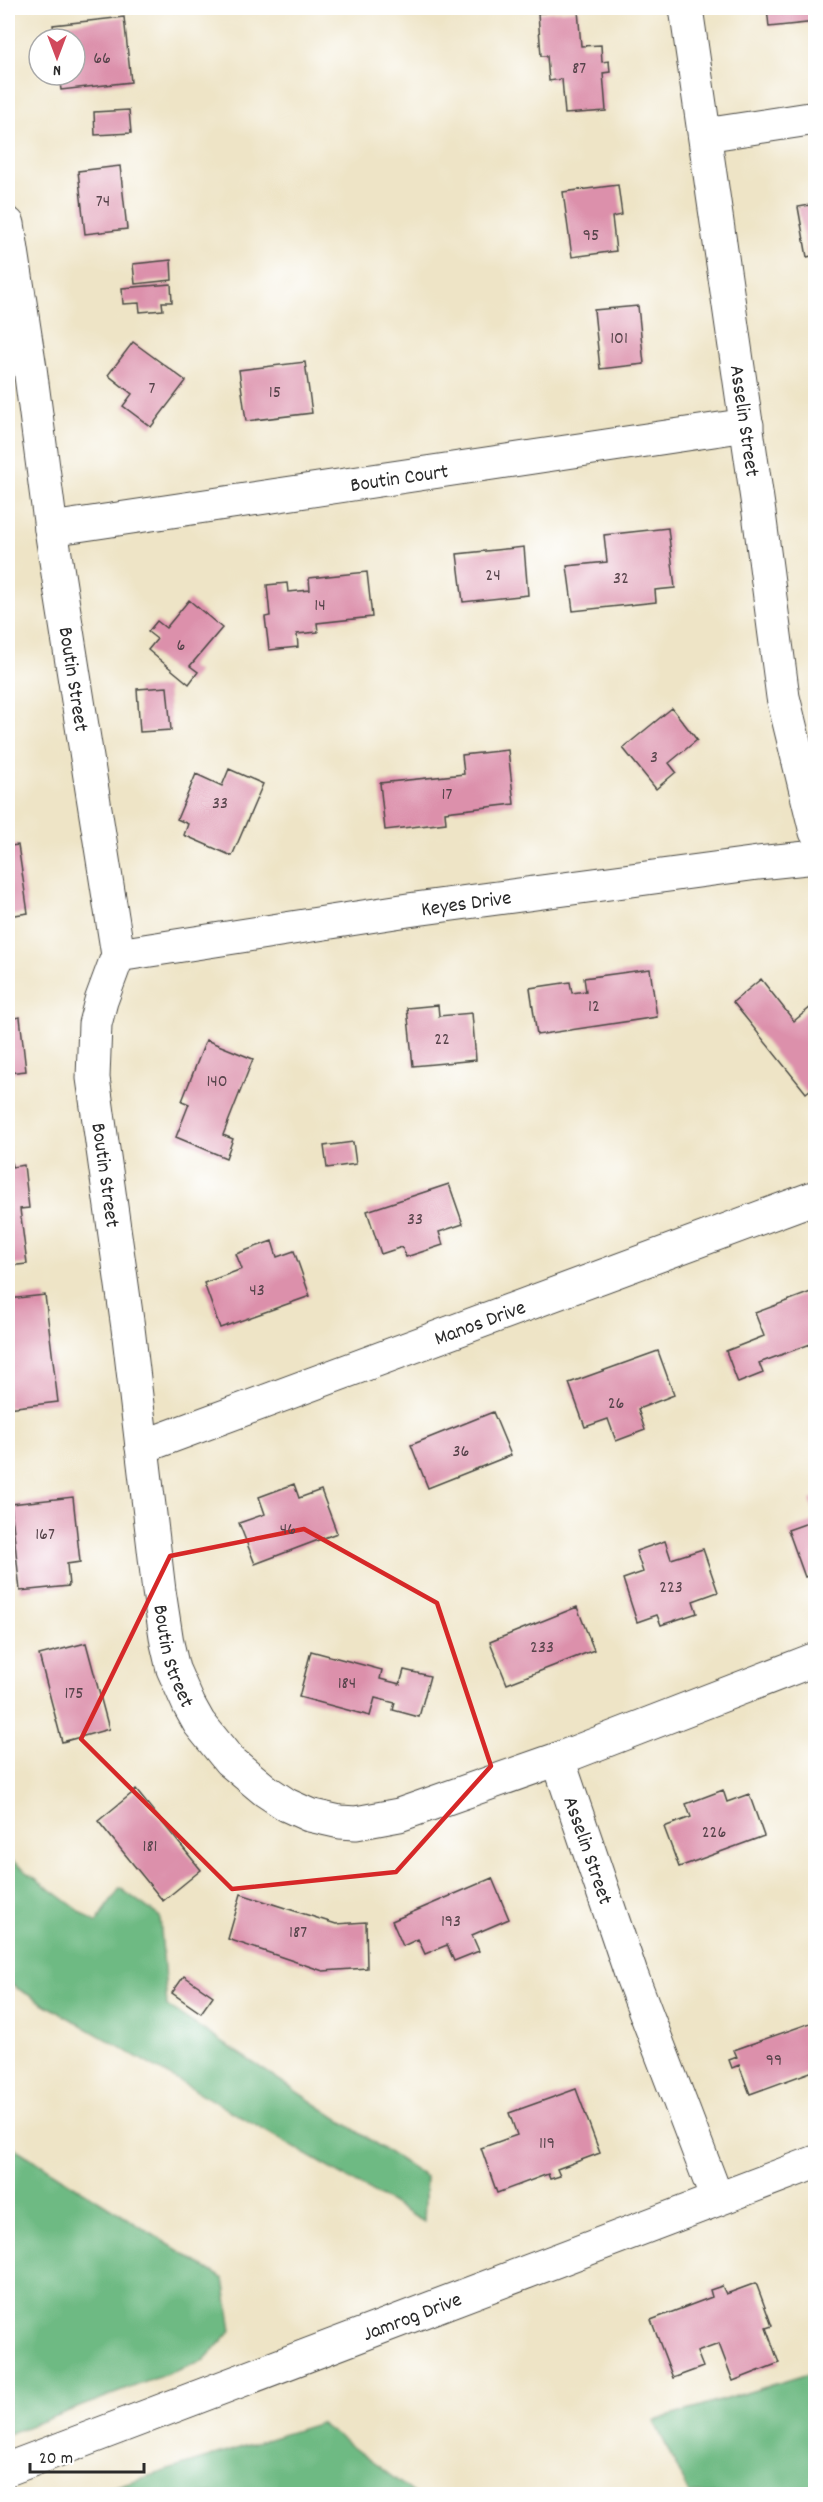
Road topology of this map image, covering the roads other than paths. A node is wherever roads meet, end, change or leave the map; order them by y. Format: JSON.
{"nodes":[{"id":1,"x":686,"y":8,"type":"edge"},
{"id":2,"x":816,"y":117,"type":"edge"},
{"id":3,"x":705,"y":135,"type":"junction"},
{"id":4,"x":8,"y":224,"type":"edge"},
{"id":5,"x":747,"y":425,"type":"junction"},
{"id":6,"x":51,"y":529,"type":"junction"},
{"id":7,"x":816,"y":832,"type":"edge"},
{"id":8,"x":816,"y":857,"type":"edge"},
{"id":9,"x":118,"y":955,"type":"junction"},
{"id":10,"x":816,"y":1197,"type":"edge"},
{"id":11,"x":142,"y":1447,"type":"junction"},
{"id":12,"x":816,"y":1659,"type":"edge"},
{"id":13,"x":558,"y":1759,"type":"junction"},
{"id":14,"x":816,"y":2162,"type":"edge"},
{"id":15,"x":717,"y":2199,"type":"junction"},
{"id":16,"x":8,"y":2469,"type":"edge"}],
"edges":[{"from":1,"to":3,"type":"street","name":"Asselin Street"},
{"from":2,"to":3,"type":"street"},
{"from":3,"to":5,"type":"street","name":"Asselin Street"},
{"from":4,"to":6,"type":"street","name":"Boutin Street"},
{"from":5,"to":6,"type":"street","name":"Boutin Court"},
{"from":5,"to":7,"type":"street","name":"Asselin Street"},
{"from":6,"to":9,"type":"street","name":"Boutin Street"},
{"from":8,"to":9,"type":"street","name":"Keyes Drive"},
{"from":9,"to":11,"type":"street","name":"Boutin Street"},
{"from":10,"to":11,"type":"street","name":"Manos Drive"},
{"from":11,"to":13,"type":"street","name":"Boutin Street"},
{"from":12,"to":13,"type":"street"},
{"from":13,"to":15,"type":"street","name":"Asselin Street"},
{"from":14,"to":15,"type":"street","name":"Jamrog Drive"},
{"from":15,"to":16,"type":"street","name":"Jamrog Drive"}]}
